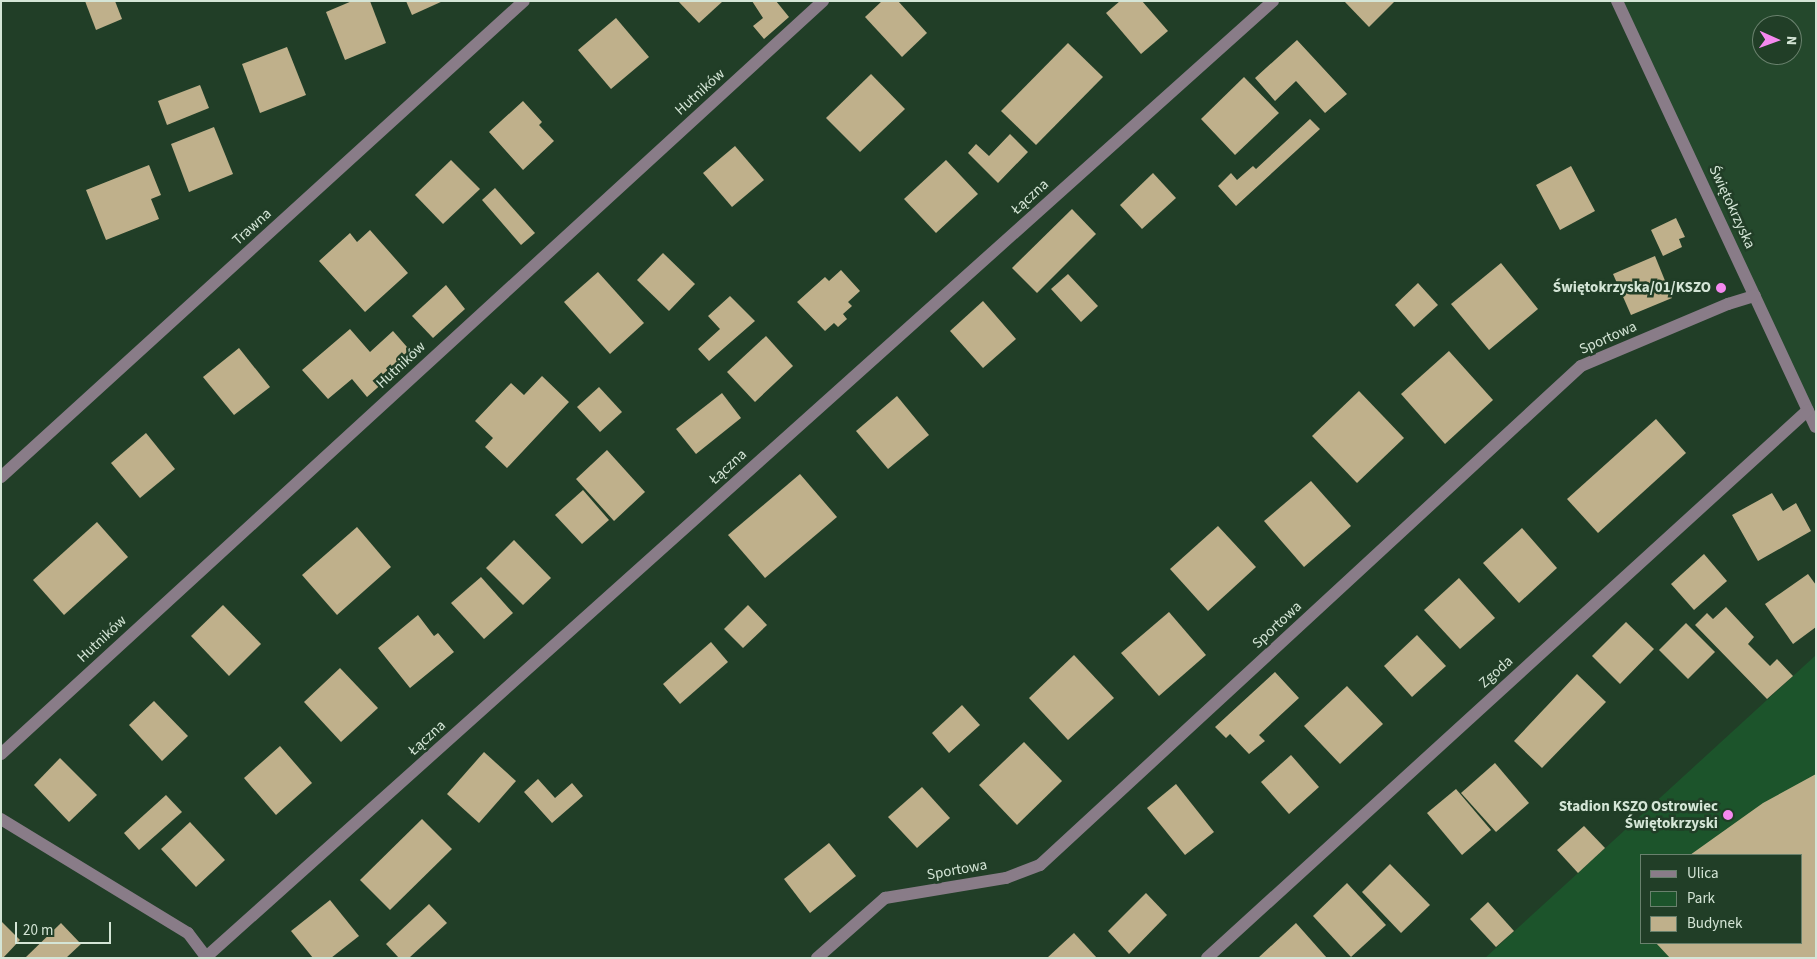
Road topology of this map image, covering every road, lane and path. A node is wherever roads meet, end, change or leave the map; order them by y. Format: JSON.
{"nodes":[{"id":1,"x":524,"y":1,"type":"edge"},
{"id":2,"x":823,"y":1,"type":"edge"},
{"id":3,"x":1273,"y":1,"type":"edge"},
{"id":4,"x":1617,"y":1,"type":"edge"},
{"id":5,"x":1754,"y":296,"type":"junction"},
{"id":6,"x":1808,"y":410,"type":"junction"},
{"id":7,"x":1816,"y":427,"type":"edge"},
{"id":8,"x":1,"y":477,"type":"edge"},
{"id":9,"x":1,"y":754,"type":"edge"},
{"id":10,"x":1,"y":819,"type":"edge"},
{"id":11,"x":206,"y":957,"type":"edge"},
{"id":12,"x":817,"y":958,"type":"edge"},
{"id":13,"x":1207,"y":958,"type":"edge"}],
"edges":[{"from":1,"to":8,"type":"street","name":"Trawna"},
{"from":2,"to":9,"type":"street","name":"Hutników"},
{"from":3,"to":11,"type":"street","name":"Łączna"},
{"from":4,"to":5,"type":"street","name":"Świętokrzyska"},
{"from":5,"to":6,"type":"street","name":"Świętokrzyska"},
{"from":5,"to":12,"type":"street","name":"Sportowa"},
{"from":6,"to":7,"type":"street","name":"Świętokrzyska"},
{"from":6,"to":13,"type":"street","name":"Zgoda"},
{"from":10,"to":11,"type":"street"}]}
